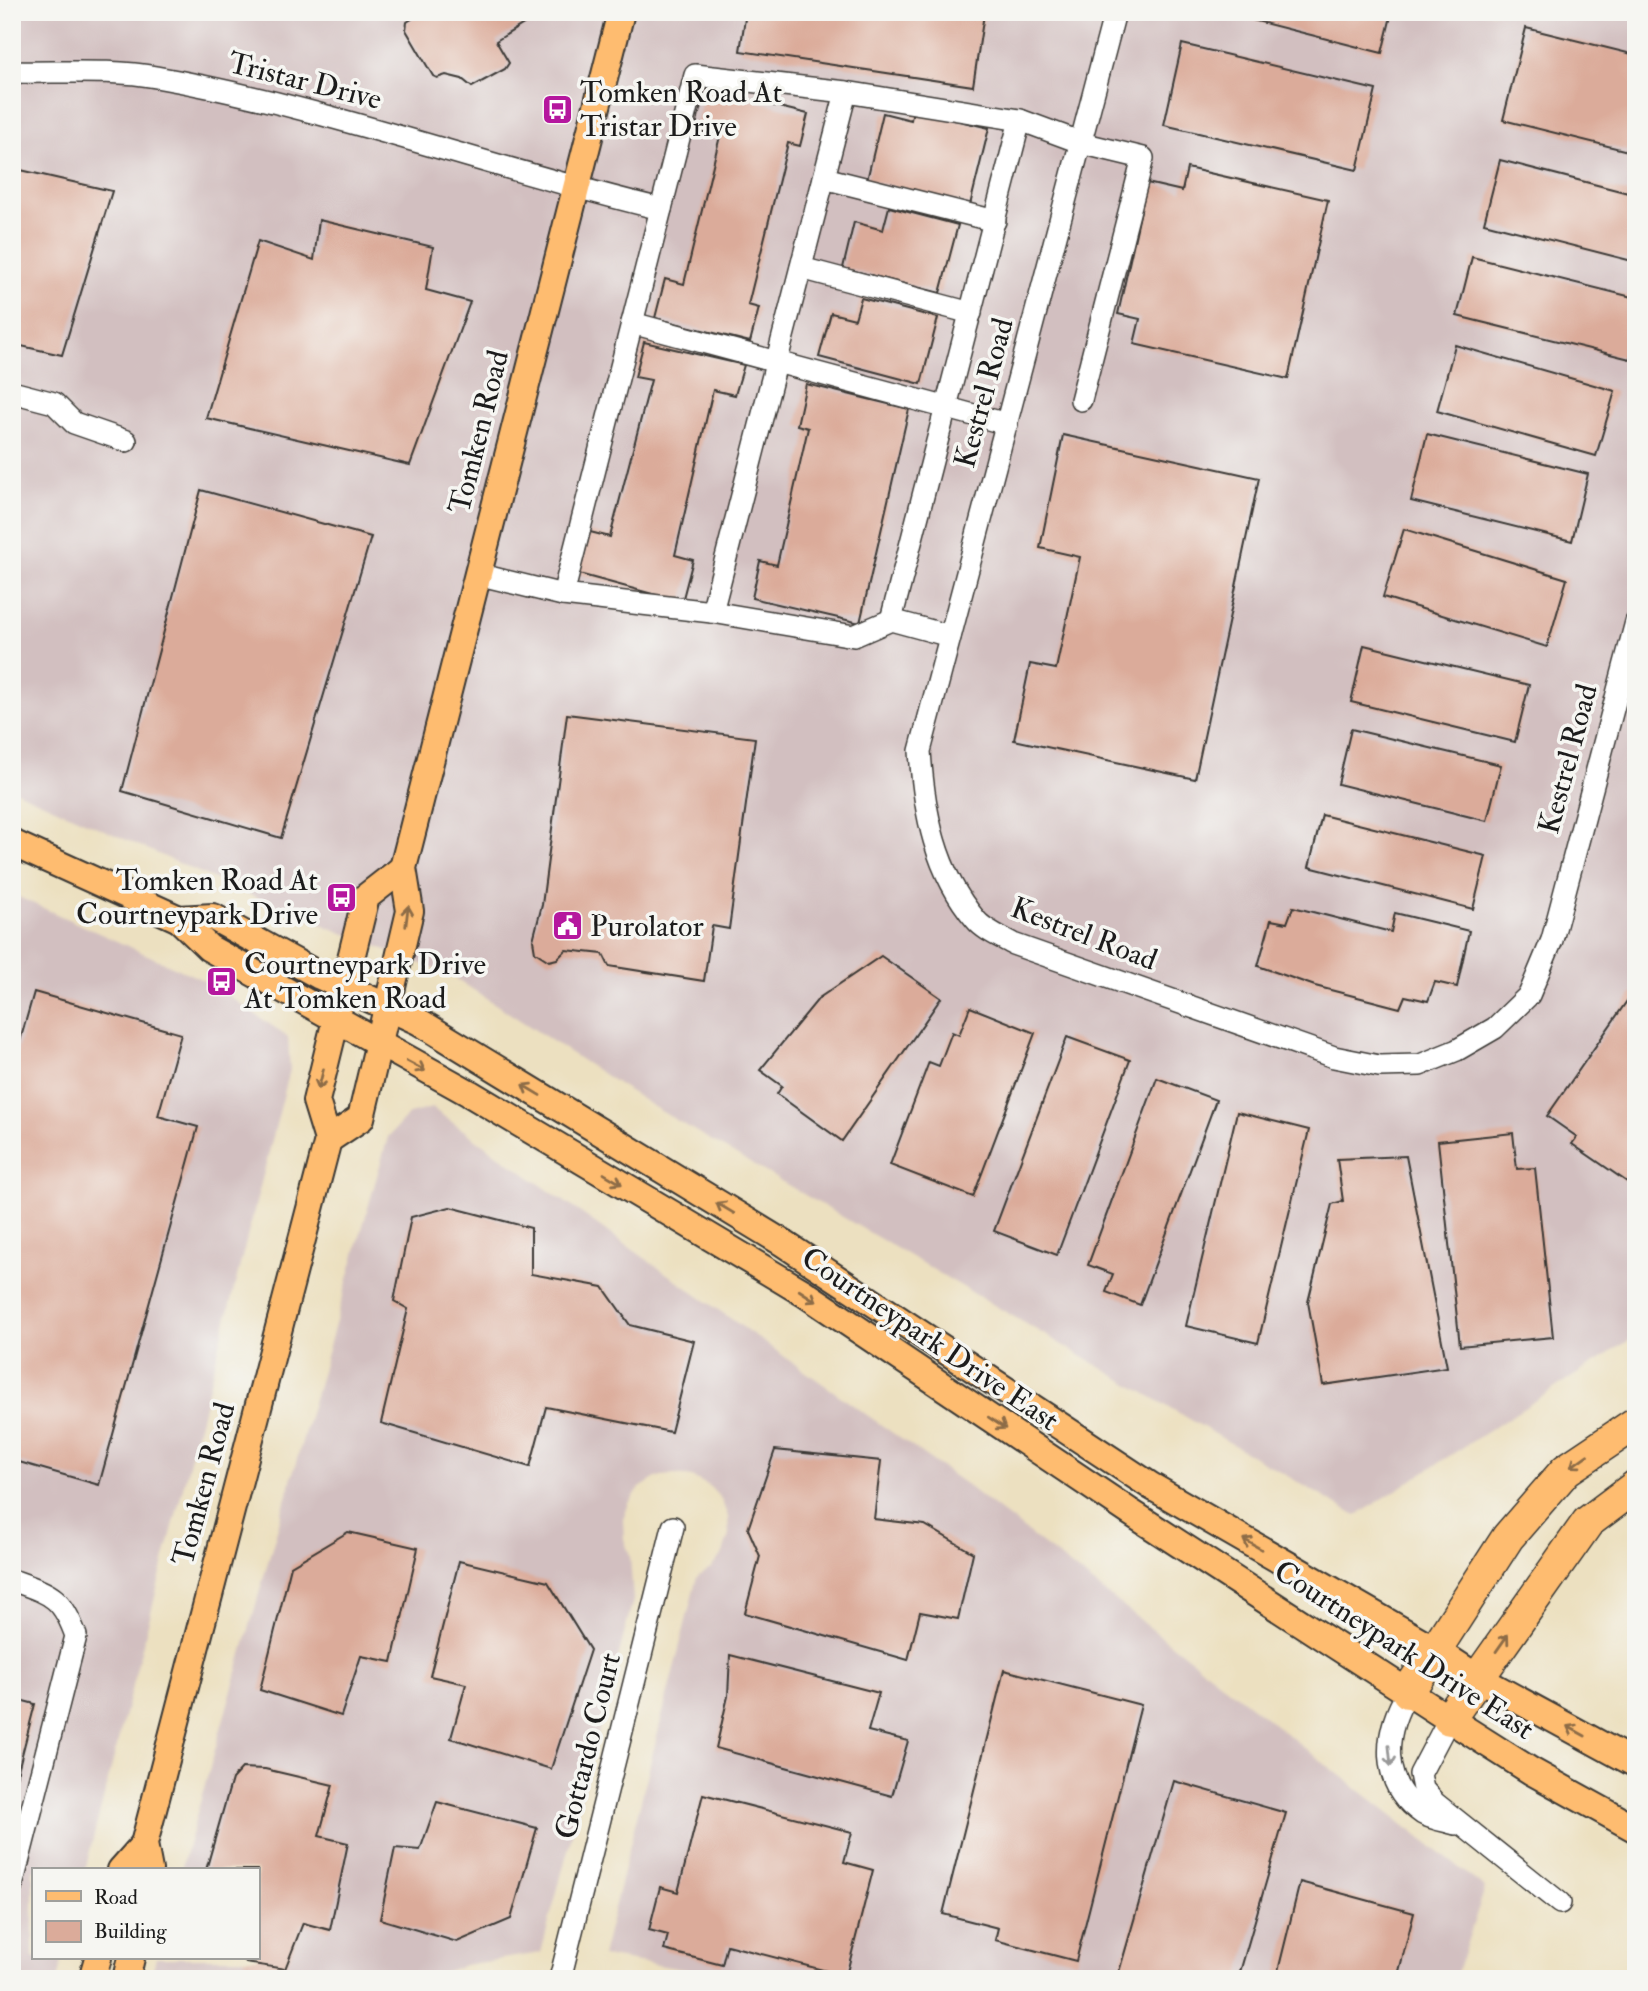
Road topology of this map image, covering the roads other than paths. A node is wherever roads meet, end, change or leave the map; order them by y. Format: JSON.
{"nodes":[{"id":1,"x":621,"y":12,"type":"edge"},
{"id":2,"x":1115,"y":12,"type":"edge"},
{"id":3,"x":12,"y":72,"type":"edge"},
{"id":4,"x":846,"y":92,"type":"junction"},
{"id":5,"x":1020,"y":120,"type":"junction"},
{"id":6,"x":1081,"y":141,"type":"junction"},
{"id":7,"x":824,"y":178,"type":"junction"},
{"id":8,"x":576,"y":189,"type":"junction"},
{"id":9,"x":662,"y":209,"type":"junction"},
{"id":10,"x":995,"y":221,"type":"junction"},
{"id":11,"x":801,"y":268,"type":"junction"},
{"id":12,"x":971,"y":313,"type":"junction"},
{"id":13,"x":632,"y":323,"type":"junction"},
{"id":14,"x":777,"y":362,"type":"junction"},
{"id":15,"x":12,"y":392,"type":"edge"},
{"id":16,"x":1081,"y":400,"type":"dead end"},
{"id":17,"x":946,"y":409,"type":"junction"},
{"id":18,"x":1006,"y":424,"type":"junction"},
{"id":19,"x":127,"y":441,"type":"dead end"},
{"id":20,"x":477,"y":574,"type":"junction"},
{"id":21,"x":563,"y":595,"type":"junction"},
{"id":22,"x":712,"y":612,"type":"junction"},
{"id":23,"x":891,"y":620,"type":"junction"},
{"id":24,"x":1635,"y":631,"type":"edge"},
{"id":25,"x":950,"y":636,"type":"junction"},
{"id":26,"x":12,"y":844,"type":"edge"},
{"id":27,"x":403,"y":869,"type":"junction"},
{"id":28,"x":179,"y":919,"type":"junction"},
{"id":29,"x":344,"y":987,"type":"junction"},
{"id":30,"x":387,"y":1007,"type":"junction"},
{"id":31,"x":337,"y":1018,"type":"junction"},
{"id":32,"x":379,"y":1043,"type":"junction"},
{"id":33,"x":328,"y":1140,"type":"junction"},
{"id":34,"x":1636,"y":1423,"type":"edge"},
{"id":35,"x":1636,"y":1486,"type":"edge"},
{"id":36,"x":673,"y":1527,"type":"dead end"},
{"id":37,"x":12,"y":1580,"type":"edge"},
{"id":38,"x":1434,"y":1649,"type":"junction"},
{"id":39,"x":1478,"y":1678,"type":"junction"},
{"id":40,"x":1408,"y":1692,"type":"junction"},
{"id":41,"x":1449,"y":1719,"type":"junction"},
{"id":42,"x":1636,"y":1764,"type":"edge"},
{"id":43,"x":1463,"y":1827,"type":"junction"},
{"id":44,"x":1636,"y":1829,"type":"edge"},
{"id":45,"x":144,"y":1844,"type":"junction"},
{"id":46,"x":123,"y":1868,"type":"edge"},
{"id":47,"x":149,"y":1868,"type":"edge"},
{"id":48,"x":12,"y":1886,"type":"edge"},
{"id":49,"x":1560,"y":1903,"type":"dead end"},
{"id":50,"x":97,"y":1960,"type":"edge"},
{"id":51,"x":130,"y":1960,"type":"edge"},
{"id":52,"x":92,"y":1979,"type":"edge"},
{"id":53,"x":125,"y":1979,"type":"edge"},
{"id":54,"x":560,"y":1979,"type":"edge"}],
"edges":[{"from":1,"to":8,"type":"main road","name":"Tomken Road"},
{"from":2,"to":6,"type":"street","name":"Kestrel Road"},
{"from":3,"to":8,"type":"street","name":"Tristar Drive"},
{"from":4,"to":5,"type":"street"},
{"from":4,"to":7,"type":"street"},
{"from":4,"to":9,"type":"street"},
{"from":5,"to":6,"type":"street"},
{"from":5,"to":10,"type":"street"},
{"from":6,"to":16,"type":"street"},
{"from":6,"to":18,"type":"street","name":"Kestrel Road"},
{"from":7,"to":10,"type":"street"},
{"from":7,"to":11,"type":"street"},
{"from":8,"to":9,"type":"street","name":"Tristar Drive"},
{"from":8,"to":20,"type":"main road","name":"Tomken Road"},
{"from":9,"to":13,"type":"street"},
{"from":10,"to":12,"type":"street"},
{"from":11,"to":12,"type":"street"},
{"from":11,"to":14,"type":"street"},
{"from":12,"to":17,"type":"street"},
{"from":13,"to":14,"type":"street"},
{"from":13,"to":21,"type":"street"},
{"from":14,"to":17,"type":"street"},
{"from":14,"to":22,"type":"street"},
{"from":15,"to":19,"type":"street"},
{"from":17,"to":18,"type":"street"},
{"from":17,"to":23,"type":"street"},
{"from":18,"to":25,"type":"street","name":"Kestrel Road"},
{"from":20,"to":21,"type":"street"},
{"from":20,"to":27,"type":"main road","name":"Tomken Road"},
{"from":21,"to":22,"type":"street"},
{"from":22,"to":23,"type":"street"},
{"from":23,"to":25,"type":"street"},
{"from":24,"to":25,"type":"street","name":"Kestrel Road"},
{"from":26,"to":28,"type":"main road","name":"Courtneypark Drive East"},
{"from":27,"to":29,"type":"main road"},
{"from":30,"to":27,"type":"main road","name":"Tomken Road","one_way":true},
{"from":28,"to":29,"type":"main road","name":"Courtneypark Drive East"},
{"from":28,"to":31,"type":"main road","name":"Courtneypark Drive East"},
{"from":29,"to":30,"type":"main road","name":"Courtneypark Drive East"},
{"from":29,"to":31,"type":"main road"},
{"from":30,"to":32,"type":"main road","name":"Tomken Road"},
{"from":38,"to":30,"type":"main road","name":"Courtneypark Drive East","one_way":true},
{"from":31,"to":32,"type":"main road","name":"Courtneypark Drive East"},
{"from":31,"to":33,"type":"main road","one_way":true},
{"from":32,"to":33,"type":"main road","name":"Tomken Road"},
{"from":32,"to":40,"type":"main road","name":"Courtneypark Drive East","one_way":true},
{"from":33,"to":45,"type":"main road","name":"Tomken Road"},
{"from":34,"to":38,"type":"highway","one_way":true},
{"from":39,"to":35,"type":"highway","one_way":true},
{"from":36,"to":54,"type":"street","name":"Gottardo Court"},
{"from":37,"to":48,"type":"street"},
{"from":38,"to":39,"type":"main road","name":"Courtneypark Drive East"},
{"from":38,"to":40,"type":"highway"},
{"from":39,"to":41,"type":"highway"},
{"from":42,"to":39,"type":"main road","name":"Courtneypark Drive East","one_way":true},
{"from":40,"to":41,"type":"main road","name":"Courtneypark Drive East"},
{"from":40,"to":43,"type":"street","one_way":true},
{"from":41,"to":43,"type":"street"},
{"from":41,"to":44,"type":"main road","name":"Courtneypark Drive East"},
{"from":43,"to":49,"type":"street"},
{"from":45,"to":46,"type":"main road","name":"Tomken Road"},
{"from":45,"to":47,"type":"main road","name":"Tomken Road"},
{"from":50,"to":52,"type":"main road"},
{"from":51,"to":53,"type":"main road"}]}
